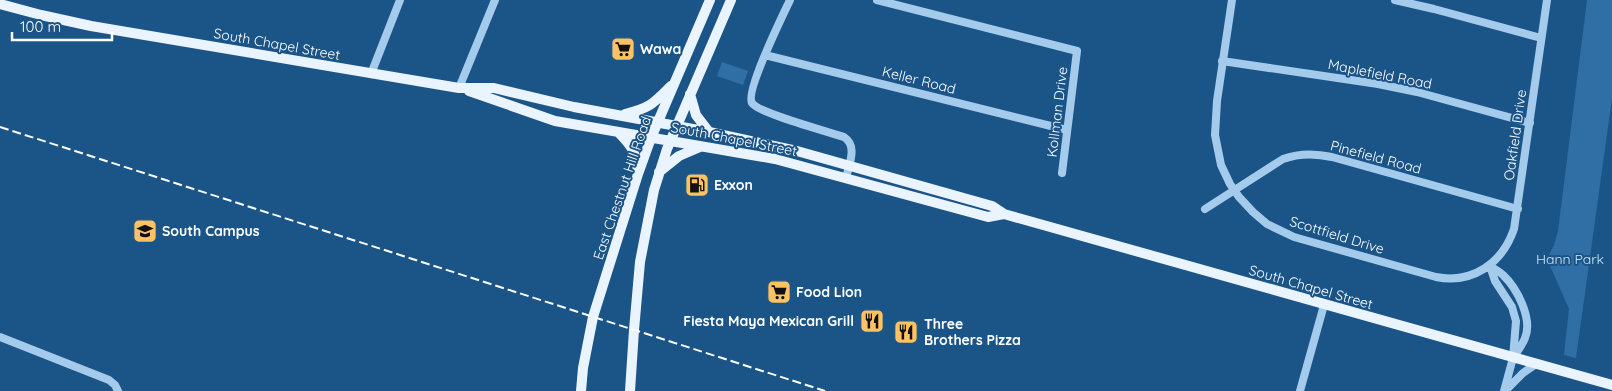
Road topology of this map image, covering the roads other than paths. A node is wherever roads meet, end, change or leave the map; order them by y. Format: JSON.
{"nodes":[{"id":1,"x":400,"y":0,"type":"edge"},
{"id":2,"x":495,"y":0,"type":"edge"},
{"id":3,"x":710,"y":0,"type":"edge"},
{"id":4,"x":731,"y":0,"type":"edge"},
{"id":5,"x":790,"y":0,"type":"edge"},
{"id":6,"x":877,"y":0,"type":"edge"},
{"id":7,"x":1232,"y":0,"type":"edge"},
{"id":8,"x":1395,"y":0,"type":"edge"},
{"id":9,"x":1547,"y":0,"type":"edge"},
{"id":10,"x":0,"y":4,"type":"edge"},
{"id":11,"x":1541,"y":38,"type":"junction"},
{"id":12,"x":765,"y":55,"type":"junction"},
{"id":13,"x":1222,"y":61,"type":"junction"},
{"id":14,"x":372,"y":74,"type":"junction"},
{"id":15,"x":676,"y":82,"type":"junction"},
{"id":16,"x":459,"y":88,"type":"junction"},
{"id":17,"x":690,"y":94,"type":"junction"},
{"id":18,"x":622,"y":115,"type":"junction"},
{"id":19,"x":658,"y":122,"type":"junction"},
{"id":20,"x":1530,"y":123,"type":"junction"},
{"id":21,"x":677,"y":125,"type":"junction"},
{"id":22,"x":1067,"y":130,"type":"junction"},
{"id":23,"x":618,"y":132,"type":"junction"},
{"id":24,"x":709,"y":132,"type":"junction"},
{"id":25,"x":652,"y":138,"type":"junction"},
{"id":26,"x":670,"y":141,"type":"junction"},
{"id":27,"x":702,"y":146,"type":"junction"},
{"id":28,"x":849,"y":165,"type":"junction"},
{"id":29,"x":659,"y":172,"type":"junction"},
{"id":30,"x":638,"y":174,"type":"junction"},
{"id":31,"x":1062,"y":174,"type":"dead end"},
{"id":32,"x":846,"y":178,"type":"junction"},
{"id":33,"x":1234,"y":190,"type":"junction"},
{"id":34,"x":1205,"y":209,"type":"dead end"},
{"id":35,"x":1518,"y":209,"type":"junction"},
{"id":36,"x":1004,"y":214,"type":"junction"},
{"id":37,"x":1490,"y":266,"type":"junction"},
{"id":38,"x":1324,"y":305,"type":"junction"},
{"id":39,"x":0,"y":337,"type":"edge"},
{"id":40,"x":1513,"y":358,"type":"junction"},
{"id":41,"x":1536,"y":364,"type":"junction"},
{"id":42,"x":1612,"y":384,"type":"edge"},
{"id":43,"x":118,"y":391,"type":"edge"},
{"id":44,"x":581,"y":391,"type":"edge"},
{"id":45,"x":630,"y":391,"type":"edge"},
{"id":46,"x":1300,"y":391,"type":"edge"},
{"id":47,"x":1505,"y":391,"type":"edge"}],
"edges":[{"from":1,"to":14,"type":"street"},
{"from":2,"to":16,"type":"street"},
{"from":3,"to":15,"type":"main road","name":"East Chestnut Hill Road"},
{"from":4,"to":17,"type":"main road","name":"East Chestnut Hill Road"},
{"from":5,"to":12,"type":"street"},
{"from":6,"to":22,"type":"street","name":"Kollman Drive"},
{"from":7,"to":13,"type":"street","name":"Scottfield Drive"},
{"from":8,"to":11,"type":"street"},
{"from":9,"to":11,"type":"street","name":"Oakfield Drive"},
{"from":10,"to":14,"type":"main road","name":"South Chapel Street"},
{"from":11,"to":20,"type":"street","name":"Oakfield Drive"},
{"from":12,"to":22,"type":"street","name":"Keller Road"},
{"from":12,"to":28,"type":"street"},
{"from":13,"to":20,"type":"street","name":"Maplefield Road"},
{"from":13,"to":33,"type":"street","name":"Scottfield Drive"},
{"from":14,"to":16,"type":"main road","name":"South Chapel Street"},
{"from":15,"to":18,"type":"main road"},
{"from":15,"to":19,"type":"main road","name":"East Chestnut Hill Road"},
{"from":16,"to":18,"type":"main road","name":"South Chapel Street"},
{"from":16,"to":23,"type":"main road","name":"South Chapel Street"},
{"from":17,"to":21,"type":"main road","name":"East Chestnut Hill Road"},
{"from":17,"to":24,"type":"main road"},
{"from":18,"to":19,"type":"main road","name":"South Chapel Street"},
{"from":19,"to":21,"type":"main road","name":"South Chapel Street"},
{"from":19,"to":25,"type":"main road","name":"East Chestnut Hill Road"},
{"from":20,"to":35,"type":"street","name":"Oakfield Drive"},
{"from":21,"to":24,"type":"main road","name":"South Chapel Street"},
{"from":21,"to":26,"type":"main road","name":"East Chestnut Hill Road"},
{"from":22,"to":31,"type":"street","name":"Kollman Drive"},
{"from":23,"to":25,"type":"main road","name":"South Chapel Street"},
{"from":23,"to":30,"type":"main road"},
{"from":24,"to":28,"type":"main road","name":"South Chapel Street"},
{"from":25,"to":26,"type":"main road","name":"South Chapel Street"},
{"from":25,"to":30,"type":"main road","name":"East Chestnut Hill Road"},
{"from":26,"to":27,"type":"main road","name":"South Chapel Street"},
{"from":26,"to":29,"type":"main road","name":"East Chestnut Hill Road"},
{"from":27,"to":29,"type":"main road"},
{"from":27,"to":32,"type":"main road","name":"South Chapel Street"},
{"from":28,"to":32,"type":"street"},
{"from":28,"to":36,"type":"main road","name":"South Chapel Street"},
{"from":29,"to":45,"type":"main road","name":"East Chestnut Hill Road"},
{"from":30,"to":44,"type":"main road","name":"East Chestnut Hill Road"},
{"from":32,"to":36,"type":"main road","name":"South Chapel Street"},
{"from":33,"to":34,"type":"street","name":"Pinefield Road"},
{"from":33,"to":35,"type":"street","name":"Pinefield Road"},
{"from":33,"to":37,"type":"street","name":"Scottfield Drive"},
{"from":35,"to":37,"type":"street","name":"Oakfield Drive"},
{"from":36,"to":38,"type":"main road","name":"South Chapel Street"},
{"from":37,"to":40,"type":"street"},
{"from":38,"to":40,"type":"main road","name":"South Chapel Street"},
{"from":38,"to":46,"type":"street"},
{"from":39,"to":43,"type":"street"},
{"from":40,"to":41,"type":"main road","name":"South Chapel Street"},
{"from":40,"to":47,"type":"street"},
{"from":41,"to":42,"type":"main road","name":"South Chapel Street"},
{"from":41,"to":47,"type":"street"}]}
